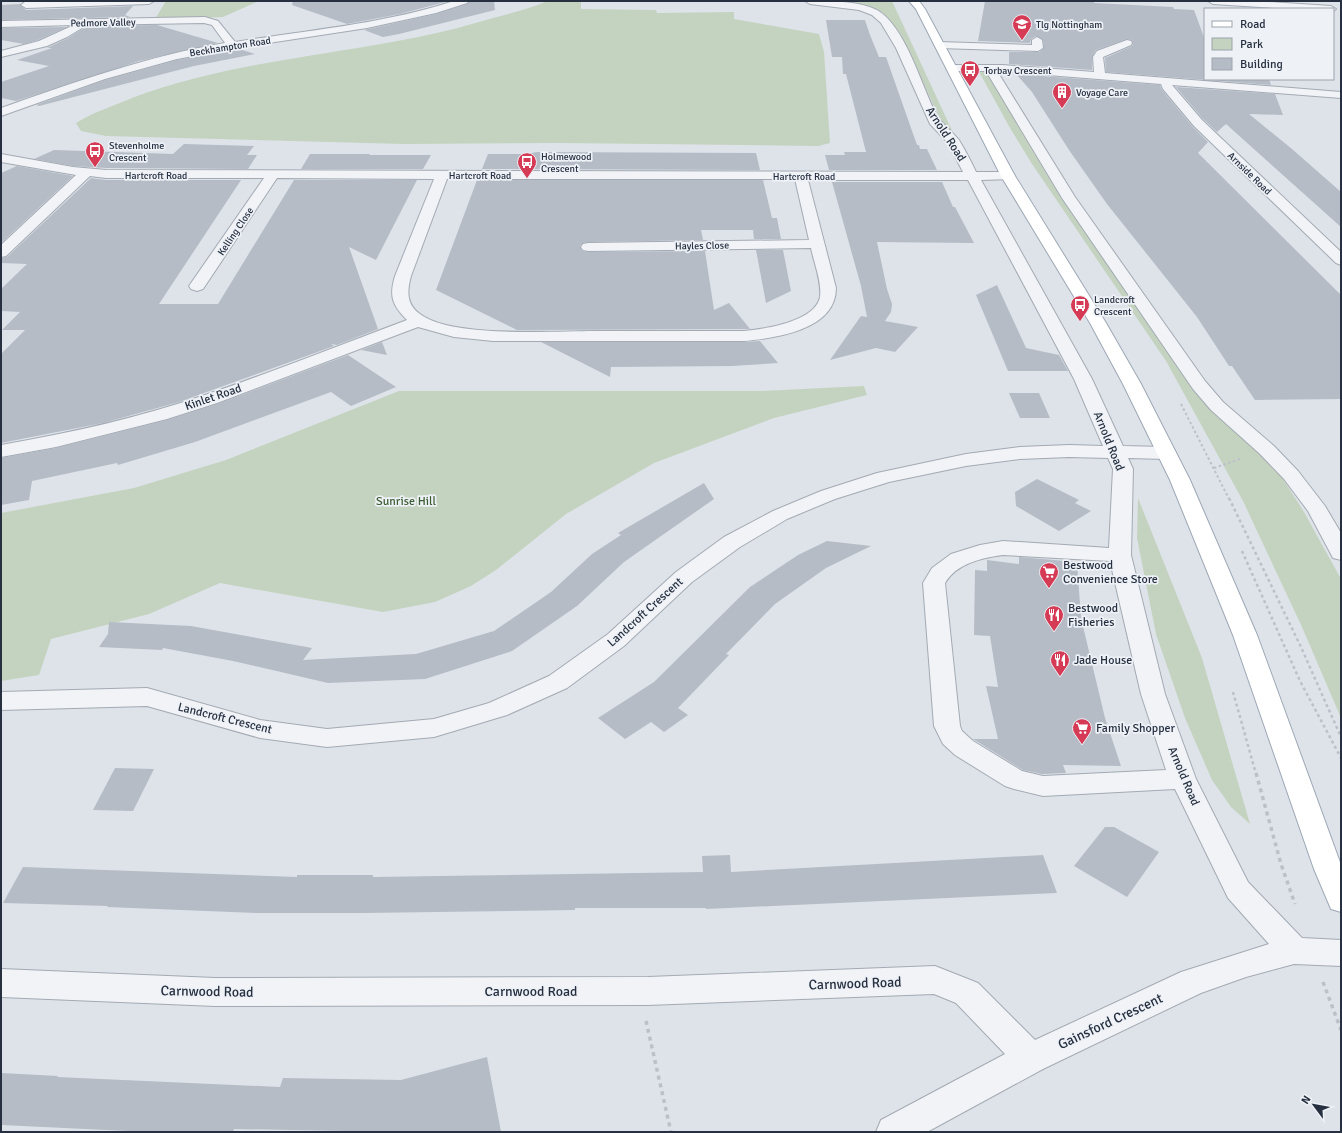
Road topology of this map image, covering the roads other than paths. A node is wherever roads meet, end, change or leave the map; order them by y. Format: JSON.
{"nodes":[{"id":1,"x":32,"y":1,"type":"edge"},
{"id":2,"x":149,"y":1,"type":"edge"},
{"id":3,"x":157,"y":1,"type":"edge"},
{"id":4,"x":464,"y":1,"type":"edge"},
{"id":5,"x":810,"y":1,"type":"edge"},
{"id":6,"x":1213,"y":1,"type":"edge"},
{"id":7,"x":71,"y":2,"type":"edge"},
{"id":8,"x":917,"y":2,"type":"edge"},
{"id":9,"x":1292,"y":4,"type":"edge"},
{"id":10,"x":1324,"y":8,"type":"edge"},
{"id":11,"x":142,"y":21,"type":"junction"},
{"id":12,"x":86,"y":22,"type":"junction"},
{"id":13,"x":1,"y":24,"type":"edge"},
{"id":14,"x":1037,"y":40,"type":"dead end"},
{"id":15,"x":232,"y":45,"type":"junction"},
{"id":16,"x":939,"y":45,"type":"junction"},
{"id":17,"x":1127,"y":47,"type":"dead end"},
{"id":18,"x":1,"y":54,"type":"edge"},
{"id":19,"x":951,"y":68,"type":"junction"},
{"id":20,"x":990,"y":68,"type":"junction"},
{"id":21,"x":1100,"y":76,"type":"junction"},
{"id":22,"x":1165,"y":80,"type":"junction"},
{"id":23,"x":1302,"y":80,"type":"edge"},
{"id":24,"x":1308,"y":91,"type":"junction"},
{"id":25,"x":1341,"y":95,"type":"edge"},
{"id":26,"x":1,"y":112,"type":"edge"},
{"id":27,"x":1,"y":158,"type":"edge"},
{"id":28,"x":86,"y":173,"type":"junction"},
{"id":29,"x":273,"y":175,"type":"junction"},
{"id":30,"x":442,"y":175,"type":"junction"},
{"id":31,"x":801,"y":176,"type":"junction"},
{"id":32,"x":972,"y":176,"type":"junction"},
{"id":33,"x":1008,"y":176,"type":"junction"},
{"id":34,"x":817,"y":244,"type":"junction"},
{"id":35,"x":588,"y":247,"type":"dead end"},
{"id":36,"x":1,"y":254,"type":"edge"},
{"id":37,"x":1341,"y":260,"type":"edge"},
{"id":38,"x":197,"y":286,"type":"dead end"},
{"id":39,"x":419,"y":321,"type":"junction"},
{"id":40,"x":1,"y":451,"type":"edge"},
{"id":41,"x":1115,"y":452,"type":"junction"},
{"id":42,"x":1166,"y":453,"type":"junction"},
{"id":43,"x":1341,"y":553,"type":"edge"},
{"id":44,"x":1120,"y":555,"type":"junction"},
{"id":45,"x":1,"y":701,"type":"edge"},
{"id":46,"x":1183,"y":779,"type":"junction"},
{"id":47,"x":1341,"y":900,"type":"edge"},
{"id":48,"x":1303,"y":952,"type":"junction"},
{"id":49,"x":1341,"y":953,"type":"edge"},
{"id":50,"x":1,"y":983,"type":"edge"},
{"id":51,"x":1031,"y":1058,"type":"junction"},
{"id":52,"x":893,"y":1132,"type":"edge"}],
"edges":[{"from":1,"to":7,"type":"street"},
{"from":2,"to":7,"type":"street"},
{"from":3,"to":11,"type":"street"},
{"from":4,"to":15,"type":"street","name":"Beckhampton Road"},
{"from":5,"to":32,"type":"street","name":"Arnold Road"},
{"from":6,"to":9,"type":"street"},
{"from":8,"to":16,"type":"main road"},
{"from":9,"to":10,"type":"street"},
{"from":11,"to":12,"type":"street","name":"Pedmore Valley"},
{"from":11,"to":15,"type":"street","name":"Pedmore Valley"},
{"from":12,"to":13,"type":"street","name":"Pedmore Valley"},
{"from":12,"to":18,"type":"street"},
{"from":14,"to":16,"type":"street"},
{"from":15,"to":26,"type":"street","name":"Beckhampton Road"},
{"from":16,"to":19,"type":"main road"},
{"from":17,"to":21,"type":"street"},
{"from":19,"to":20,"type":"street"},
{"from":19,"to":33,"type":"main road"},
{"from":20,"to":21,"type":"street"},
{"from":20,"to":43,"type":"street"},
{"from":21,"to":22,"type":"street"},
{"from":22,"to":24,"type":"street"},
{"from":22,"to":37,"type":"street","name":"Arnside Road"},
{"from":23,"to":24,"type":"street"},
{"from":24,"to":25,"type":"street"},
{"from":27,"to":28,"type":"street","name":"Hartcroft Road"},
{"from":28,"to":29,"type":"street","name":"Hartcroft Road"},
{"from":28,"to":36,"type":"street"},
{"from":29,"to":30,"type":"street","name":"Hartcroft Road"},
{"from":29,"to":38,"type":"street","name":"Kelling Close"},
{"from":30,"to":31,"type":"street","name":"Hartcroft Road"},
{"from":30,"to":39,"type":"street"},
{"from":31,"to":32,"type":"street","name":"Hartcroft Road"},
{"from":31,"to":34,"type":"street"},
{"from":32,"to":33,"type":"street","name":"Hartcroft Road"},
{"from":32,"to":41,"type":"street","name":"Arnold Road"},
{"from":33,"to":42,"type":"main road"},
{"from":34,"to":35,"type":"street","name":"Hayles Close"},
{"from":34,"to":39,"type":"street"},
{"from":39,"to":40,"type":"street","name":"Kinlet Road"},
{"from":41,"to":42,"type":"street","name":"Landcroft Crescent"},
{"from":41,"to":44,"type":"street","name":"Arnold Road"},
{"from":41,"to":45,"type":"street","name":"Landcroft Crescent"},
{"from":42,"to":47,"type":"main road"},
{"from":44,"to":46,"type":"street","name":"Arnold Road"},
{"from":44,"to":46,"type":"street"},
{"from":46,"to":48,"type":"street","name":"Arnold Road"},
{"from":48,"to":49,"type":"street","name":"Gainsford Crescent"},
{"from":48,"to":51,"type":"street","name":"Gainsford Crescent"},
{"from":50,"to":51,"type":"street","name":"Carnwood Road"},
{"from":51,"to":52,"type":"street","name":"Gainsford Crescent"}]}
